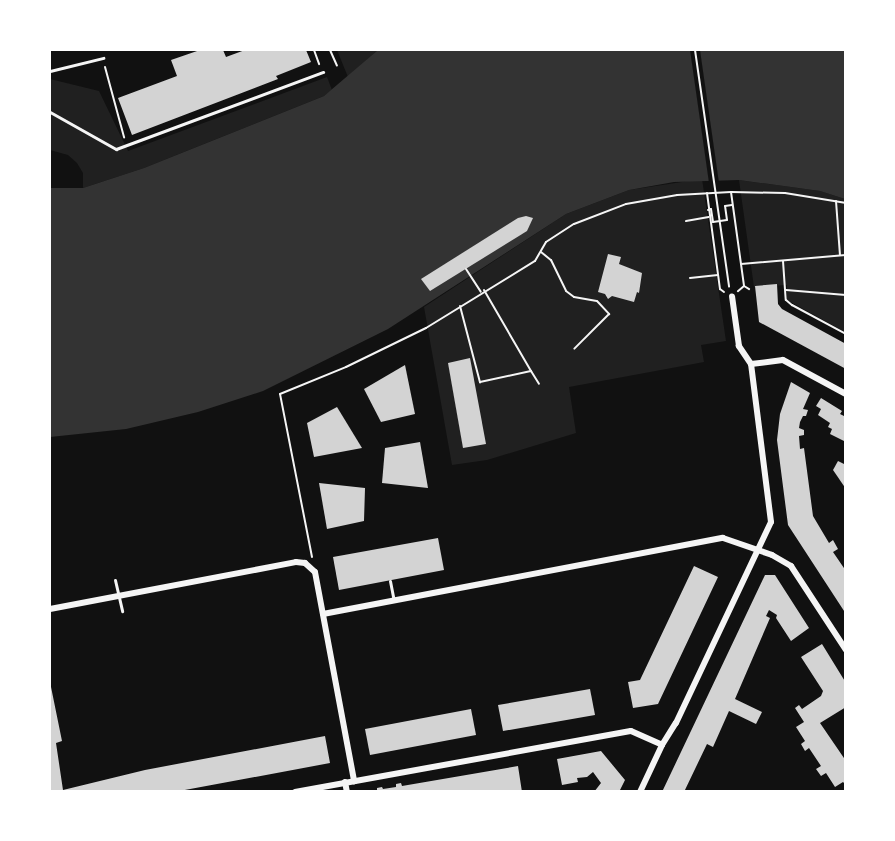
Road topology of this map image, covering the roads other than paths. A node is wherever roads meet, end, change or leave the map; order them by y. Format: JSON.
{"nodes":[{"id":1,"x":103,"y":58,"type":"road end"},
{"id":2,"x":50,"y":71,"type":"edge"},
{"id":3,"x":322,"y":72,"type":"road end"},
{"id":4,"x":50,"y":112,"type":"edge"},
{"id":5,"x":732,"y":296,"type":"road end"},
{"id":6,"x":751,"y":364,"type":"junction"},
{"id":7,"x":846,"y":394,"type":"edge"},
{"id":8,"x":758,"y":551,"type":"junction"},
{"id":9,"x":115,"y":580,"type":"dead end"},
{"id":10,"x":390,"y":581,"type":"dead end"},
{"id":11,"x":118,"y":596,"type":"junction"},
{"id":12,"x":394,"y":600,"type":"junction"},
{"id":13,"x":50,"y":609,"type":"edge"},
{"id":14,"x":122,"y":611,"type":"dead end"},
{"id":15,"x":323,"y":614,"type":"junction"},
{"id":16,"x":846,"y":650,"type":"edge"},
{"id":17,"x":662,"y":746,"type":"junction"},
{"id":18,"x":354,"y":781,"type":"junction"},
{"id":19,"x":345,"y":782,"type":"junction"},
{"id":20,"x":296,"y":792,"type":"edge"},
{"id":21,"x":347,"y":792,"type":"edge"},
{"id":22,"x":640,"y":792,"type":"edge"}],
"edges":[{"from":1,"to":2,"type":"lane"},
{"from":3,"to":4,"type":"lane"},
{"from":5,"to":6,"type":"street"},
{"from":6,"to":7,"type":"street"},
{"from":6,"to":8,"type":"street"},
{"from":8,"to":12,"type":"street"},
{"from":8,"to":16,"type":"street"},
{"from":8,"to":17,"type":"street"},
{"from":9,"to":11,"type":"lane"},
{"from":10,"to":12,"type":"lane"},
{"from":11,"to":13,"type":"street"},
{"from":11,"to":14,"type":"lane"},
{"from":11,"to":15,"type":"street"},
{"from":12,"to":15,"type":"street"},
{"from":15,"to":18,"type":"street"},
{"from":17,"to":18,"type":"street"},
{"from":17,"to":22,"type":"street"},
{"from":18,"to":19,"type":"street"},
{"from":19,"to":20,"type":"street"},
{"from":19,"to":21,"type":"street"}]}
